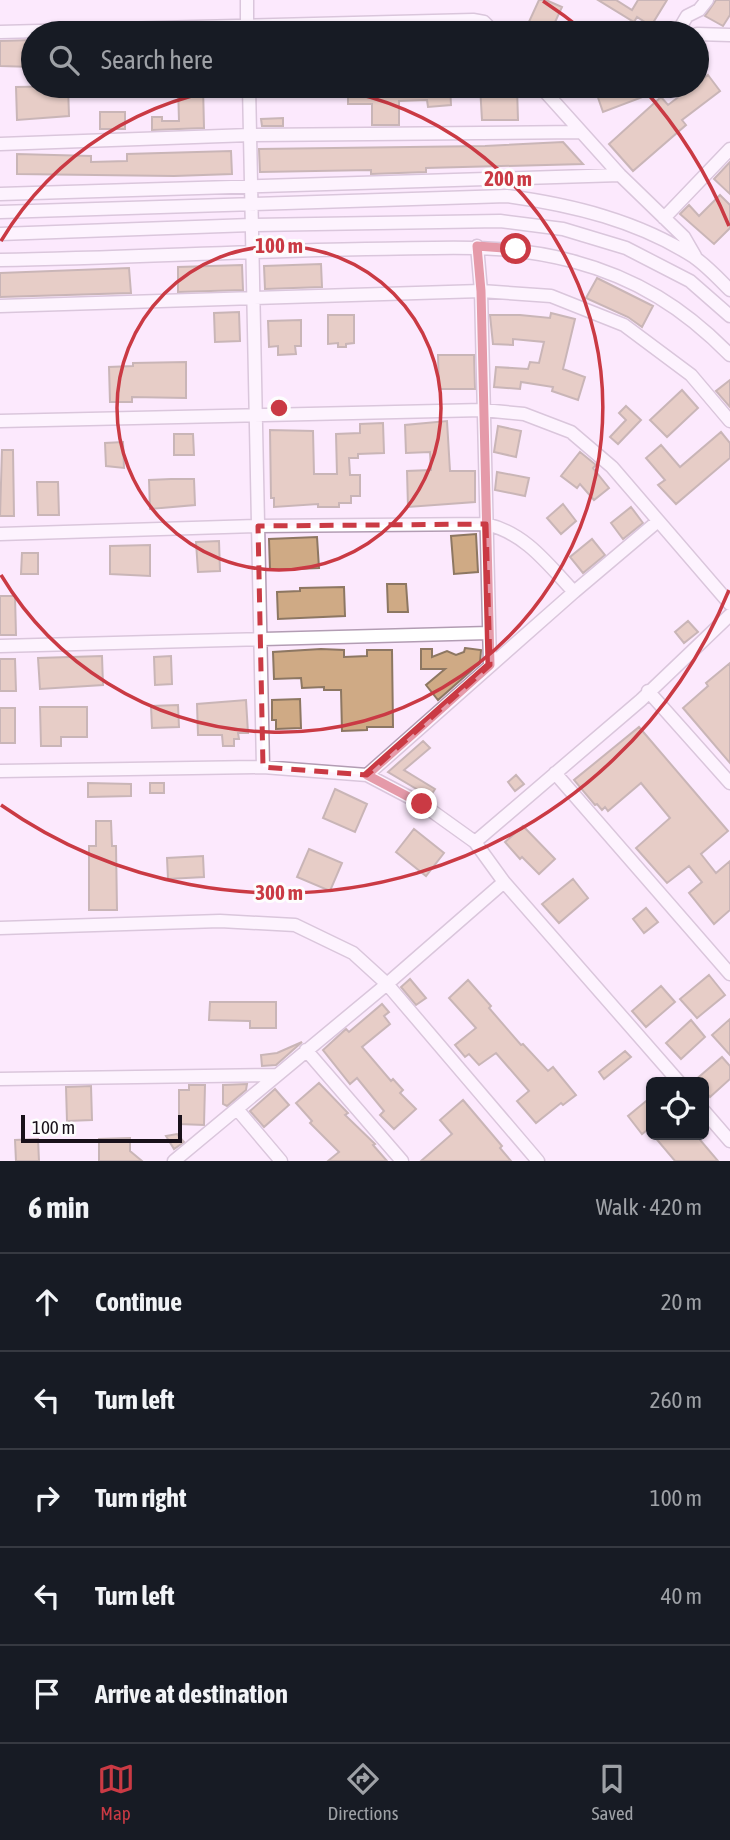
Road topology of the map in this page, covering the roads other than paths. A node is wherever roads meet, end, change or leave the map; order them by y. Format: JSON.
{"nodes":[{"id":1,"x":247,"y":0,"type":"edge"},
{"id":2,"x":707,"y":0,"type":"edge"},
{"id":3,"x":247,"y":21,"type":"edge"},
{"id":4,"x":450,"y":21,"type":"edge"},
{"id":5,"x":478,"y":21,"type":"edge"},
{"id":6,"x":684,"y":21,"type":"edge"},
{"id":7,"x":0,"y":32,"type":"edge"},
{"id":8,"x":21,"y":32,"type":"edge"},
{"id":9,"x":709,"y":34,"type":"edge"},
{"id":10,"x":730,"y":35,"type":"edge"},
{"id":11,"x":249,"y":98,"type":"edge"},
{"id":12,"x":551,"y":98,"type":"edge"},
{"id":13,"x":581,"y":132,"type":"junction"},
{"id":14,"x":250,"y":135,"type":"junction"},
{"id":15,"x":0,"y":144,"type":"edge"},
{"id":16,"x":730,"y":149,"type":"edge"},
{"id":17,"x":620,"y":175,"type":"junction"},
{"id":18,"x":251,"y":186,"type":"junction"},
{"id":19,"x":0,"y":194,"type":"edge"},
{"id":20,"x":251,"y":203,"type":"junction"},
{"id":21,"x":0,"y":212,"type":"edge"},
{"id":22,"x":664,"y":218,"type":"junction"},
{"id":23,"x":251,"y":225,"type":"junction"},
{"id":24,"x":0,"y":234,"type":"edge"},
{"id":25,"x":477,"y":246,"type":"junction"},
{"id":26,"x":252,"y":251,"type":"junction"},
{"id":27,"x":696,"y":258,"type":"junction"},
{"id":28,"x":0,"y":260,"type":"edge"},
{"id":29,"x":730,"y":290,"type":"edge"},
{"id":30,"x":481,"y":291,"type":"junction"},
{"id":31,"x":253,"y":298,"type":"junction"},
{"id":32,"x":0,"y":306,"type":"edge"},
{"id":33,"x":730,"y":316,"type":"edge"},
{"id":34,"x":730,"y":355,"type":"edge"},
{"id":35,"x":483,"y":410,"type":"junction"},
{"id":36,"x":256,"y":414,"type":"junction"},
{"id":37,"x":0,"y":421,"type":"edge"},
{"id":38,"x":730,"y":421,"type":"edge"},
{"id":39,"x":658,"y":521,"type":"junction"},
{"id":40,"x":485,"y":524,"type":"junction"},
{"id":41,"x":258,"y":526,"type":"junction"},
{"id":42,"x":0,"y":534,"type":"edge"},
{"id":43,"x":574,"y":592,"type":"junction"},
{"id":44,"x":730,"y":604,"type":"edge"},
{"id":45,"x":730,"y":615,"type":"edge"},
{"id":46,"x":489,"y":633,"type":"junction"},
{"id":47,"x":261,"y":638,"type":"junction"},
{"id":48,"x":0,"y":646,"type":"edge"},
{"id":49,"x":490,"y":665,"type":"junction"},
{"id":50,"x":648,"y":691,"type":"junction"},
{"id":51,"x":263,"y":767,"type":"junction"},
{"id":52,"x":0,"y":771,"type":"edge"},
{"id":53,"x":555,"y":773,"type":"junction"},
{"id":54,"x":367,"y":775,"type":"junction"},
{"id":55,"x":730,"y":783,"type":"edge"},
{"id":56,"x":475,"y":842,"type":"junction"},
{"id":57,"x":504,"y":882,"type":"junction"},
{"id":58,"x":0,"y":928,"type":"edge"},
{"id":59,"x":730,"y":974,"type":"edge"},
{"id":60,"x":387,"y":984,"type":"junction"},
{"id":61,"x":306,"y":1051,"type":"junction"},
{"id":62,"x":277,"y":1075,"type":"junction"},
{"id":63,"x":675,"y":1077,"type":"edge"},
{"id":64,"x":0,"y":1079,"type":"edge"},
{"id":65,"x":237,"y":1109,"type":"junction"},
{"id":66,"x":709,"y":1117,"type":"edge"},
{"id":67,"x":730,"y":1141,"type":"edge"},
{"id":68,"x":174,"y":1161,"type":"edge"},
{"id":69,"x":281,"y":1161,"type":"edge"},
{"id":70,"x":402,"y":1161,"type":"edge"},
{"id":71,"x":538,"y":1161,"type":"edge"}],
"edges":[{"from":1,"to":3,"type":"street"},
{"from":2,"to":6,"type":"street"},
{"from":4,"to":5,"type":"street"},
{"from":7,"to":8,"type":"street"},
{"from":9,"to":10,"type":"street"},
{"from":11,"to":14,"type":"street"},
{"from":12,"to":13,"type":"street"},
{"from":13,"to":14,"type":"street"},
{"from":13,"to":17,"type":"street"},
{"from":14,"to":15,"type":"street"},
{"from":14,"to":18,"type":"street"},
{"from":16,"to":22,"type":"street"},
{"from":17,"to":18,"type":"street"},
{"from":17,"to":22,"type":"street"},
{"from":18,"to":19,"type":"street"},
{"from":18,"to":20,"type":"street"},
{"from":20,"to":21,"type":"street"},
{"from":20,"to":23,"type":"street"},
{"from":20,"to":27,"type":"street"},
{"from":22,"to":27,"type":"street"},
{"from":23,"to":24,"type":"street"},
{"from":23,"to":26,"type":"street"},
{"from":23,"to":33,"type":"street"},
{"from":25,"to":26,"type":"street"},
{"from":25,"to":30,"type":"street"},
{"from":25,"to":34,"type":"street"},
{"from":26,"to":28,"type":"street"},
{"from":26,"to":31,"type":"street"},
{"from":27,"to":29,"type":"street"},
{"from":30,"to":31,"type":"street"},
{"from":30,"to":35,"type":"street"},
{"from":30,"to":38,"type":"street"},
{"from":31,"to":32,"type":"street"},
{"from":31,"to":36,"type":"street"},
{"from":35,"to":36,"type":"street"},
{"from":35,"to":39,"type":"street"},
{"from":35,"to":40,"type":"street"},
{"from":36,"to":37,"type":"street"},
{"from":36,"to":41,"type":"street"},
{"from":39,"to":43,"type":"street"},
{"from":39,"to":44,"type":"street"},
{"from":40,"to":41,"type":"street"},
{"from":40,"to":43,"type":"street"},
{"from":40,"to":46,"type":"street"},
{"from":41,"to":42,"type":"street"},
{"from":41,"to":47,"type":"street"},
{"from":43,"to":49,"type":"street"},
{"from":45,"to":50,"type":"street"},
{"from":46,"to":47,"type":"street"},
{"from":46,"to":49,"type":"street"},
{"from":47,"to":48,"type":"street"},
{"from":47,"to":51,"type":"street"},
{"from":49,"to":54,"type":"street"},
{"from":50,"to":53,"type":"street"},
{"from":50,"to":55,"type":"street"},
{"from":51,"to":52,"type":"street"},
{"from":51,"to":54,"type":"street"},
{"from":53,"to":56,"type":"street"},
{"from":53,"to":59,"type":"street"},
{"from":54,"to":56,"type":"street"},
{"from":56,"to":57,"type":"street"},
{"from":57,"to":60,"type":"street"},
{"from":57,"to":63,"type":"street"},
{"from":58,"to":60,"type":"street"},
{"from":60,"to":61,"type":"street"},
{"from":60,"to":71,"type":"street"},
{"from":61,"to":62,"type":"street"},
{"from":61,"to":70,"type":"street"},
{"from":62,"to":64,"type":"street"},
{"from":62,"to":65,"type":"street"},
{"from":65,"to":68,"type":"street"},
{"from":65,"to":69,"type":"street"},
{"from":66,"to":67,"type":"street"}]}
